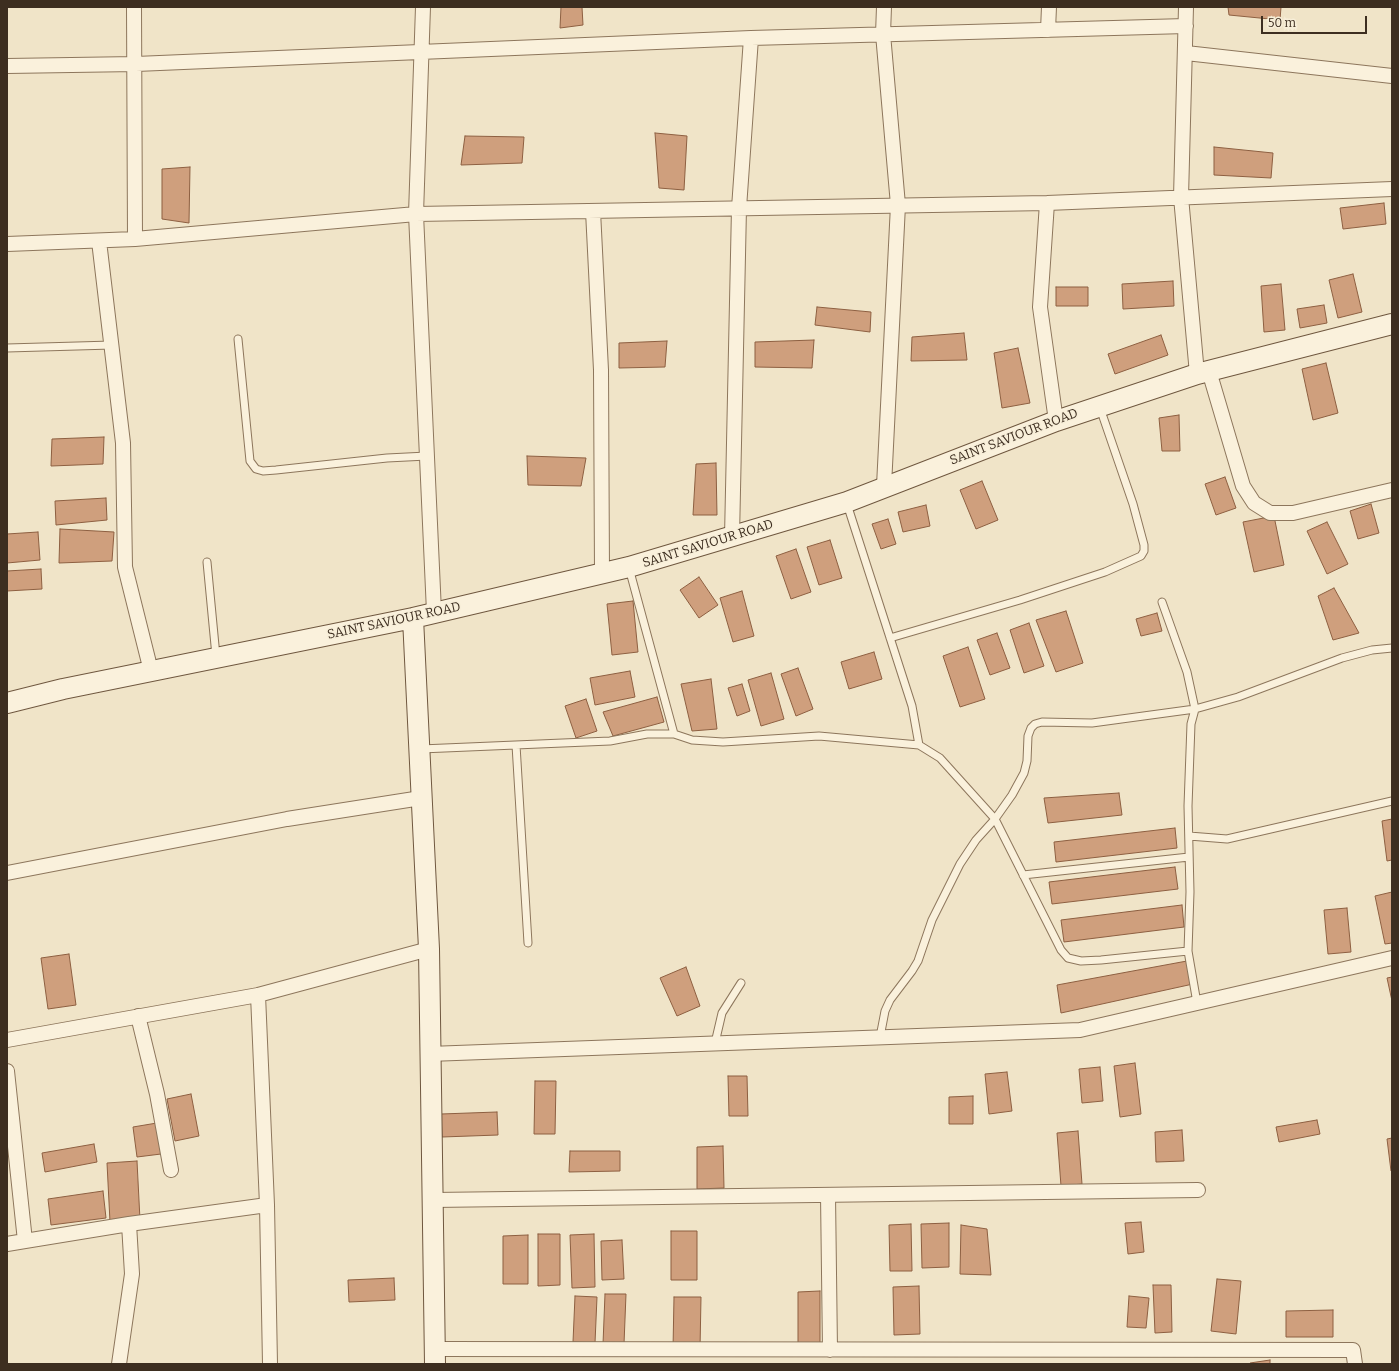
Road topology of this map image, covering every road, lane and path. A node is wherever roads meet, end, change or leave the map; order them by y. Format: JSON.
{"nodes":[{"id":1,"x":134,"y":7,"type":"edge"},
{"id":2,"x":423,"y":7,"type":"edge"},
{"id":3,"x":884,"y":7,"type":"edge"},
{"id":4,"x":1049,"y":7,"type":"edge"},
{"id":5,"x":1186,"y":7,"type":"edge"},
{"id":6,"x":1186,"y":26,"type":"junction"},
{"id":7,"x":1048,"y":30,"type":"junction"},
{"id":8,"x":883,"y":34,"type":"junction"},
{"id":9,"x":751,"y":38,"type":"junction"},
{"id":10,"x":422,"y":52,"type":"junction"},
{"id":11,"x":1186,"y":53,"type":"junction"},
{"id":12,"x":136,"y":64,"type":"junction"},
{"id":13,"x":7,"y":66,"type":"edge"},
{"id":14,"x":1392,"y":76,"type":"edge"},
{"id":15,"x":1392,"y":189,"type":"edge"},
{"id":16,"x":1181,"y":197,"type":"junction"},
{"id":17,"x":1047,"y":203,"type":"junction"},
{"id":18,"x":898,"y":206,"type":"junction"},
{"id":19,"x":739,"y":208,"type":"junction"},
{"id":20,"x":593,"y":211,"type":"junction"},
{"id":21,"x":416,"y":214,"type":"junction"},
{"id":22,"x":135,"y":239,"type":"junction"},
{"id":23,"x":100,"y":240,"type":"junction"},
{"id":24,"x":7,"y":244,"type":"edge"},
{"id":25,"x":1392,"y":324,"type":"edge"},
{"id":26,"x":238,"y":340,"type":"dead end"},
{"id":27,"x":112,"y":345,"type":"junction"},
{"id":28,"x":7,"y":348,"type":"edge"},
{"id":29,"x":1203,"y":373,"type":"junction"},
{"id":30,"x":1099,"y":406,"type":"junction"},
{"id":31,"x":1056,"y":421,"type":"junction"},
{"id":32,"x":427,"y":456,"type":"junction"},
{"id":33,"x":884,"y":486,"type":"junction"},
{"id":34,"x":1392,"y":490,"type":"edge"},
{"id":35,"x":846,"y":502,"type":"junction"},
{"id":36,"x":732,"y":537,"type":"junction"},
{"id":37,"x":207,"y":562,"type":"dead end"},
{"id":38,"x":629,"y":567,"type":"junction"},
{"id":39,"x":602,"y":573,"type":"junction"},
{"id":40,"x":1162,"y":602,"type":"dead end"},
{"id":41,"x":434,"y":612,"type":"junction"},
{"id":42,"x":413,"y":618,"type":"junction"},
{"id":43,"x":890,"y":638,"type":"junction"},
{"id":44,"x":1392,"y":648,"type":"edge"},
{"id":45,"x":216,"y":658,"type":"junction"},
{"id":46,"x":151,"y":671,"type":"junction"},
{"id":47,"x":7,"y":702,"type":"edge"},
{"id":48,"x":1195,"y":709,"type":"junction"},
{"id":49,"x":674,"y":734,"type":"junction"},
{"id":50,"x":516,"y":745,"type":"junction"},
{"id":51,"x":919,"y":745,"type":"junction"},
{"id":52,"x":419,"y":749,"type":"junction"},
{"id":53,"x":422,"y":798,"type":"junction"},
{"id":54,"x":1392,"y":801,"type":"edge"},
{"id":55,"x":995,"y":818,"type":"junction"},
{"id":56,"x":1189,"y":836,"type":"junction"},
{"id":57,"x":1189,"y":857,"type":"junction"},
{"id":58,"x":7,"y":873,"type":"edge"},
{"id":59,"x":1023,"y":875,"type":"junction"},
{"id":60,"x":528,"y":943,"type":"dead end"},
{"id":61,"x":429,"y":949,"type":"junction"},
{"id":62,"x":1188,"y":951,"type":"junction"},
{"id":63,"x":1392,"y":958,"type":"edge"},
{"id":64,"x":741,"y":983,"type":"dead end"},
{"id":65,"x":258,"y":995,"type":"junction"},
{"id":66,"x":1197,"y":1003,"type":"junction"},
{"id":67,"x":138,"y":1016,"type":"junction"},
{"id":68,"x":880,"y":1037,"type":"junction"},
{"id":69,"x":7,"y":1040,"type":"edge"},
{"id":70,"x":715,"y":1043,"type":"junction"},
{"id":71,"x":429,"y":1054,"type":"junction"},
{"id":72,"x":7,"y":1071,"type":"edge"},
{"id":73,"x":171,"y":1170,"type":"dead end"},
{"id":74,"x":1198,"y":1190,"type":"dead end"},
{"id":75,"x":828,"y":1195,"type":"junction"},
{"id":76,"x":433,"y":1200,"type":"junction"},
{"id":77,"x":267,"y":1205,"type":"junction"},
{"id":78,"x":129,"y":1224,"type":"junction"},
{"id":79,"x":25,"y":1241,"type":"junction"},
{"id":80,"x":7,"y":1244,"type":"edge"},
{"id":81,"x":830,"y":1350,"type":"junction"},
{"id":82,"x":435,"y":1357,"type":"edge"},
{"id":83,"x":119,"y":1364,"type":"edge"},
{"id":84,"x":270,"y":1364,"type":"edge"},
{"id":85,"x":1355,"y":1364,"type":"edge"}],
"edges":[{"from":1,"to":12,"type":"street"},
{"from":2,"to":10,"type":"street"},
{"from":3,"to":8,"type":"street"},
{"from":4,"to":7,"type":"street"},
{"from":5,"to":6,"type":"street"},
{"from":6,"to":7,"type":"street"},
{"from":6,"to":11,"type":"street"},
{"from":7,"to":8,"type":"street"},
{"from":8,"to":9,"type":"street"},
{"from":8,"to":18,"type":"street"},
{"from":9,"to":10,"type":"street"},
{"from":9,"to":19,"type":"street"},
{"from":10,"to":12,"type":"street"},
{"from":10,"to":21,"type":"street"},
{"from":11,"to":14,"type":"street"},
{"from":11,"to":16,"type":"street"},
{"from":12,"to":13,"type":"street"},
{"from":12,"to":22,"type":"street"},
{"from":15,"to":16,"type":"street"},
{"from":16,"to":17,"type":"street"},
{"from":16,"to":29,"type":"street"},
{"from":17,"to":18,"type":"street"},
{"from":17,"to":31,"type":"street"},
{"from":18,"to":19,"type":"street"},
{"from":18,"to":33,"type":"street"},
{"from":19,"to":20,"type":"street"},
{"from":19,"to":36,"type":"street"},
{"from":20,"to":21,"type":"street"},
{"from":20,"to":39,"type":"street"},
{"from":21,"to":22,"type":"street"},
{"from":21,"to":32,"type":"street"},
{"from":22,"to":23,"type":"street"},
{"from":23,"to":24,"type":"street"},
{"from":23,"to":27,"type":"street"},
{"from":25,"to":29,"type":"street","name":"SAINT SAVIOUR ROAD"},
{"from":26,"to":32,"type":"lane"},
{"from":27,"to":28,"type":"lane"},
{"from":27,"to":46,"type":"street"},
{"from":29,"to":30,"type":"street","name":"SAINT SAVIOUR ROAD"},
{"from":29,"to":34,"type":"street"},
{"from":30,"to":31,"type":"street","name":"SAINT SAVIOUR ROAD"},
{"from":30,"to":43,"type":"lane"},
{"from":31,"to":33,"type":"street","name":"SAINT SAVIOUR ROAD"},
{"from":32,"to":41,"type":"street"},
{"from":33,"to":35,"type":"street","name":"SAINT SAVIOUR ROAD"},
{"from":35,"to":36,"type":"street","name":"SAINT SAVIOUR ROAD"},
{"from":35,"to":43,"type":"lane"},
{"from":36,"to":38,"type":"street","name":"SAINT SAVIOUR ROAD"},
{"from":37,"to":45,"type":"lane"},
{"from":38,"to":39,"type":"street","name":"SAINT SAVIOUR ROAD"},
{"from":38,"to":49,"type":"lane"},
{"from":39,"to":41,"type":"street","name":"SAINT SAVIOUR ROAD"},
{"from":40,"to":48,"type":"lane"},
{"from":41,"to":42,"type":"street","name":"SAINT SAVIOUR ROAD"},
{"from":42,"to":45,"type":"street","name":"SAINT SAVIOUR ROAD"},
{"from":42,"to":52,"type":"street"},
{"from":43,"to":51,"type":"lane"},
{"from":44,"to":48,"type":"lane"},
{"from":45,"to":46,"type":"street","name":"SAINT SAVIOUR ROAD"},
{"from":46,"to":47,"type":"street","name":"SAINT SAVIOUR ROAD"},
{"from":48,"to":55,"type":"lane"},
{"from":48,"to":56,"type":"lane"},
{"from":49,"to":50,"type":"lane"},
{"from":49,"to":51,"type":"lane"},
{"from":50,"to":52,"type":"lane"},
{"from":50,"to":60,"type":"lane"},
{"from":51,"to":55,"type":"lane"},
{"from":52,"to":53,"type":"street"},
{"from":53,"to":58,"type":"street"},
{"from":53,"to":61,"type":"street"},
{"from":54,"to":56,"type":"lane"},
{"from":55,"to":59,"type":"lane"},
{"from":55,"to":68,"type":"lane"},
{"from":56,"to":57,"type":"lane"},
{"from":57,"to":59,"type":"lane"},
{"from":57,"to":62,"type":"lane"},
{"from":59,"to":62,"type":"lane"},
{"from":61,"to":65,"type":"street"},
{"from":61,"to":71,"type":"street"},
{"from":62,"to":66,"type":"lane"},
{"from":63,"to":66,"type":"street"},
{"from":64,"to":70,"type":"lane"},
{"from":65,"to":67,"type":"street"},
{"from":65,"to":77,"type":"street"},
{"from":66,"to":68,"type":"street"},
{"from":67,"to":69,"type":"street"},
{"from":67,"to":73,"type":"street"},
{"from":68,"to":70,"type":"street"},
{"from":70,"to":71,"type":"street"},
{"from":71,"to":76,"type":"street"},
{"from":72,"to":79,"type":"street"},
{"from":74,"to":75,"type":"street"},
{"from":75,"to":76,"type":"street"},
{"from":75,"to":81,"type":"street"},
{"from":76,"to":82,"type":"street"},
{"from":77,"to":78,"type":"street"},
{"from":77,"to":84,"type":"street"},
{"from":78,"to":79,"type":"street"},
{"from":78,"to":83,"type":"street"},
{"from":79,"to":80,"type":"street"},
{"from":81,"to":82,"type":"street"},
{"from":81,"to":85,"type":"street"}]}
